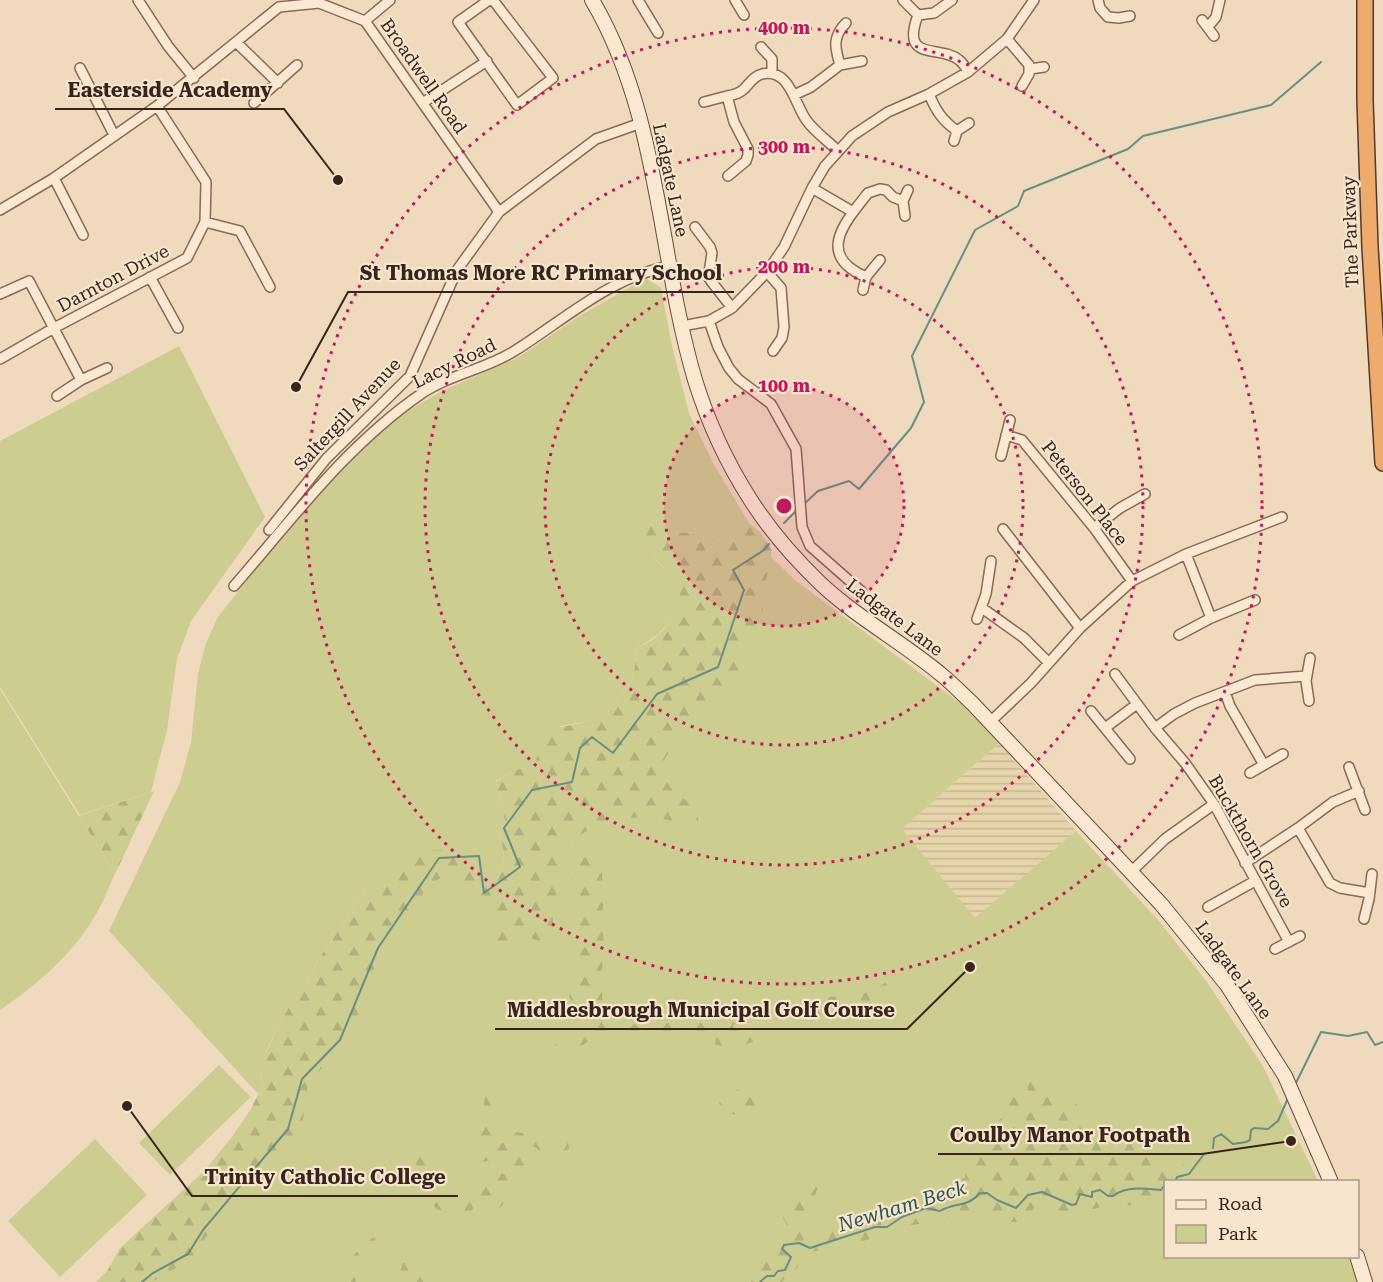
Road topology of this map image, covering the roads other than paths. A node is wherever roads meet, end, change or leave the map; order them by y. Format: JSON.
{"nodes":[{"id":1,"x":138,"y":0,"type":"edge"},
{"id":2,"x":390,"y":0,"type":"edge"},
{"id":3,"x":491,"y":0,"type":"edge"},
{"id":4,"x":592,"y":0,"type":"edge"},
{"id":5,"x":638,"y":0,"type":"edge"},
{"id":6,"x":735,"y":0,"type":"edge"},
{"id":7,"x":903,"y":0,"type":"edge"},
{"id":8,"x":952,"y":0,"type":"edge"},
{"id":9,"x":1034,"y":0,"type":"edge"},
{"id":10,"x":1098,"y":0,"type":"edge"},
{"id":11,"x":1220,"y":0,"type":"edge"},
{"id":12,"x":1365,"y":0,"type":"edge"},
{"id":13,"x":319,"y":2,"type":"edge"},
{"id":14,"x":744,"y":15,"type":"dead end"},
{"id":15,"x":918,"y":15,"type":"junction"},
{"id":16,"x":1130,"y":16,"type":"dead end"},
{"id":17,"x":1108,"y":17,"type":"junction"},
{"id":18,"x":365,"y":21,"type":"junction"},
{"id":19,"x":846,"y":23,"type":"dead end"},
{"id":20,"x":1102,"y":27,"type":"dead end"},
{"id":21,"x":658,"y":33,"type":"dead end"},
{"id":22,"x":1214,"y":36,"type":"dead end"},
{"id":23,"x":1007,"y":39,"type":"junction"},
{"id":24,"x":236,"y":42,"type":"junction"},
{"id":25,"x":761,"y":47,"type":"dead end"},
{"id":26,"x":862,"y":61,"type":"dead end"},
{"id":27,"x":487,"y":62,"type":"junction"},
{"id":28,"x":840,"y":65,"type":"junction"},
{"id":29,"x":297,"y":66,"type":"dead end"},
{"id":30,"x":1044,"y":67,"type":"dead end"},
{"id":31,"x":80,"y":68,"type":"dead end"},
{"id":32,"x":1030,"y":69,"type":"junction"},
{"id":33,"x":968,"y":72,"type":"junction"},
{"id":34,"x":772,"y":74,"type":"junction"},
{"id":35,"x":194,"y":78,"type":"junction"},
{"id":36,"x":278,"y":83,"type":"junction"},
{"id":37,"x":1022,"y":86,"type":"dead end"},
{"id":38,"x":929,"y":94,"type":"junction"},
{"id":39,"x":794,"y":95,"type":"junction"},
{"id":40,"x":727,"y":96,"type":"junction"},
{"id":41,"x":424,"y":102,"type":"junction"},
{"id":42,"x":704,"y":102,"type":"dead end"},
{"id":43,"x":254,"y":103,"type":"dead end"},
{"id":44,"x":157,"y":106,"type":"junction"},
{"id":45,"x":641,"y":123,"type":"junction"},
{"id":46,"x":969,"y":123,"type":"dead end"},
{"id":47,"x":114,"y":135,"type":"junction"},
{"id":48,"x":838,"y":151,"type":"junction"},
{"id":49,"x":728,"y":176,"type":"dead end"},
{"id":50,"x":54,"y":178,"type":"junction"},
{"id":51,"x":812,"y":188,"type":"junction"},
{"id":52,"x":908,"y":190,"type":"dead end"},
{"id":53,"x":903,"y":201,"type":"junction"},
{"id":54,"x":0,"y":210,"type":"edge"},
{"id":55,"x":499,"y":212,"type":"junction"},
{"id":56,"x":853,"y":212,"type":"junction"},
{"id":57,"x":905,"y":216,"type":"dead end"},
{"id":58,"x":205,"y":222,"type":"junction"},
{"id":59,"x":695,"y":227,"type":"dead end"},
{"id":60,"x":83,"y":235,"type":"dead end"},
{"id":61,"x":880,"y":260,"type":"dead end"},
{"id":62,"x":670,"y":266,"type":"junction"},
{"id":63,"x":767,"y":272,"type":"junction"},
{"id":64,"x":150,"y":277,"type":"junction"},
{"id":65,"x":866,"y":277,"type":"junction"},
{"id":66,"x":270,"y":286,"type":"dead end"},
{"id":67,"x":863,"y":290,"type":"dead end"},
{"id":68,"x":0,"y":294,"type":"edge"},
{"id":69,"x":732,"y":308,"type":"junction"},
{"id":70,"x":709,"y":321,"type":"junction"},
{"id":71,"x":682,"y":326,"type":"junction"},
{"id":72,"x":54,"y":328,"type":"junction"},
{"id":73,"x":178,"y":328,"type":"dead end"},
{"id":74,"x":782,"y":338,"type":"junction"},
{"id":75,"x":793,"y":342,"type":"dead end"},
{"id":76,"x":773,"y":351,"type":"dead end"},
{"id":77,"x":0,"y":359,"type":"edge"},
{"id":78,"x":107,"y":368,"type":"dead end"},
{"id":79,"x":81,"y":380,"type":"junction"},
{"id":80,"x":57,"y":396,"type":"dead end"},
{"id":81,"x":1010,"y":420,"type":"dead end"},
{"id":82,"x":1006,"y":435,"type":"junction"},
{"id":83,"x":1001,"y":456,"type":"dead end"},
{"id":84,"x":1383,"y":463,"type":"edge"},
{"id":85,"x":1145,"y":494,"type":"dead end"},
{"id":86,"x":1282,"y":517,"type":"dead end"},
{"id":87,"x":1094,"y":528,"type":"junction"},
{"id":88,"x":1004,"y":529,"type":"dead end"},
{"id":89,"x":269,"y":530,"type":"dead end"},
{"id":90,"x":1186,"y":554,"type":"junction"},
{"id":91,"x":991,"y":561,"type":"dead end"},
{"id":92,"x":1132,"y":580,"type":"junction"},
{"id":93,"x":234,"y":586,"type":"dead end"},
{"id":94,"x":861,"y":591,"type":"dead end"},
{"id":95,"x":1254,"y":600,"type":"dead end"},
{"id":96,"x":982,"y":608,"type":"junction"},
{"id":97,"x":1211,"y":618,"type":"junction"},
{"id":98,"x":976,"y":619,"type":"dead end"},
{"id":99,"x":1080,"y":628,"type":"junction"},
{"id":100,"x":1179,"y":635,"type":"dead end"},
{"id":101,"x":1310,"y":658,"type":"dead end"},
{"id":102,"x":1049,"y":663,"type":"junction"},
{"id":103,"x":1115,"y":674,"type":"dead end"},
{"id":104,"x":1306,"y":676,"type":"junction"},
{"id":105,"x":1225,"y":692,"type":"junction"},
{"id":106,"x":1309,"y":701,"type":"dead end"},
{"id":107,"x":1137,"y":704,"type":"junction"},
{"id":108,"x":1091,"y":711,"type":"dead end"},
{"id":109,"x":990,"y":722,"type":"junction"},
{"id":110,"x":1105,"y":728,"type":"junction"},
{"id":111,"x":1155,"y":728,"type":"junction"},
{"id":112,"x":1284,"y":754,"type":"dead end"},
{"id":113,"x":1130,"y":759,"type":"dead end"},
{"id":114,"x":1263,"y":765,"type":"junction"},
{"id":115,"x":1348,"y":767,"type":"dead end"},
{"id":116,"x":1250,"y":773,"type":"dead end"},
{"id":117,"x":1359,"y":791,"type":"junction"},
{"id":118,"x":1214,"y":804,"type":"junction"},
{"id":119,"x":1365,"y":810,"type":"dead end"},
{"id":120,"x":1298,"y":828,"type":"junction"},
{"id":121,"x":1245,"y":863,"type":"junction"},
{"id":122,"x":1131,"y":872,"type":"junction"},
{"id":123,"x":1372,"y":874,"type":"dead end"},
{"id":124,"x":1255,"y":881,"type":"junction"},
{"id":125,"x":1370,"y":893,"type":"junction"},
{"id":126,"x":1208,"y":907,"type":"dead end"},
{"id":127,"x":1364,"y":919,"type":"dead end"},
{"id":128,"x":1300,"y":936,"type":"dead end"},
{"id":129,"x":1289,"y":942,"type":"junction"},
{"id":130,"x":1275,"y":949,"type":"dead end"},
{"id":131,"x":1331,"y":1180,"type":"edge"},
{"id":132,"x":1358,"y":1258,"type":"edge"},
{"id":133,"x":1365,"y":1282,"type":"edge"}],
"edges":[{"from":1,"to":35,"type":"street"},
{"from":2,"to":18,"type":"street"},
{"from":3,"to":27,"type":"street"},
{"from":3,"to":27,"type":"street"},
{"from":4,"to":45,"type":"main road","name":"Ladgate Lane"},
{"from":5,"to":21,"type":"street"},
{"from":6,"to":14,"type":"street"},
{"from":7,"to":15,"type":"street"},
{"from":8,"to":15,"type":"street"},
{"from":9,"to":23,"type":"street"},
{"from":10,"to":17,"type":"street"},
{"from":11,"to":22,"type":"street"},
{"from":12,"to":84,"type":"highway","name":"The Parkway"},
{"from":13,"to":18,"type":"street","name":"Broadwell Road"},
{"from":13,"to":24,"type":"street","name":"Broadwell Road"},
{"from":15,"to":33,"type":"street"},
{"from":16,"to":17,"type":"street"},
{"from":17,"to":20,"type":"street"},
{"from":18,"to":41,"type":"street","name":"Broadwell Road"},
{"from":19,"to":28,"type":"street"},
{"from":23,"to":32,"type":"street"},
{"from":23,"to":33,"type":"street"},
{"from":24,"to":35,"type":"street","name":"Broadwell Road"},
{"from":24,"to":36,"type":"street"},
{"from":25,"to":34,"type":"street"},
{"from":26,"to":28,"type":"street"},
{"from":27,"to":41,"type":"street"},
{"from":28,"to":39,"type":"street"},
{"from":29,"to":36,"type":"street"},
{"from":30,"to":32,"type":"street"},
{"from":31,"to":47,"type":"street"},
{"from":32,"to":37,"type":"street"},
{"from":33,"to":38,"type":"street"},
{"from":34,"to":39,"type":"street"},
{"from":34,"to":40,"type":"street"},
{"from":35,"to":44,"type":"street","name":"Broadwell Road"},
{"from":36,"to":43,"type":"street"},
{"from":38,"to":46,"type":"street"},
{"from":38,"to":48,"type":"street"},
{"from":39,"to":48,"type":"street"},
{"from":40,"to":42,"type":"street"},
{"from":40,"to":49,"type":"street"},
{"from":41,"to":55,"type":"street","name":"Broadwell Road"},
{"from":44,"to":47,"type":"street","name":"Broadwell Road"},
{"from":44,"to":58,"type":"street","name":"Darnton Drive"},
{"from":45,"to":55,"type":"street","name":"Saltergill Avenue"},
{"from":45,"to":62,"type":"main road","name":"Ladgate Lane"},
{"from":47,"to":50,"type":"street","name":"Broadwell Road"},
{"from":48,"to":51,"type":"street"},
{"from":50,"to":54,"type":"street","name":"Broadwell Road"},
{"from":50,"to":60,"type":"street"},
{"from":51,"to":56,"type":"street"},
{"from":51,"to":63,"type":"street"},
{"from":52,"to":53,"type":"street"},
{"from":53,"to":56,"type":"street"},
{"from":53,"to":57,"type":"street"},
{"from":55,"to":89,"type":"street","name":"Saltergill Avenue"},
{"from":56,"to":65,"type":"street"},
{"from":58,"to":64,"type":"street","name":"Darnton Drive"},
{"from":58,"to":66,"type":"street"},
{"from":59,"to":69,"type":"street"},
{"from":61,"to":65,"type":"street"},
{"from":62,"to":71,"type":"main road","name":"Ladgate Lane"},
{"from":62,"to":93,"type":"street","name":"Lacy Road"},
{"from":63,"to":69,"type":"street"},
{"from":63,"to":74,"type":"street"},
{"from":64,"to":72,"type":"street","name":"Darnton Drive"},
{"from":64,"to":73,"type":"street"},
{"from":65,"to":67,"type":"street"},
{"from":68,"to":72,"type":"street"},
{"from":69,"to":70,"type":"street"},
{"from":70,"to":71,"type":"street"},
{"from":70,"to":94,"type":"street"},
{"from":71,"to":109,"type":"main road","name":"Ladgate Lane"},
{"from":72,"to":77,"type":"street","name":"Darnton Drive"},
{"from":72,"to":79,"type":"street"},
{"from":74,"to":75,"type":"street"},
{"from":74,"to":76,"type":"street"},
{"from":78,"to":79,"type":"street"},
{"from":79,"to":80,"type":"street"},
{"from":81,"to":82,"type":"street"},
{"from":82,"to":83,"type":"street"},
{"from":82,"to":87,"type":"street","name":"Peterson Place"},
{"from":85,"to":87,"type":"street"},
{"from":86,"to":90,"type":"street"},
{"from":87,"to":92,"type":"street","name":"Peterson Place"},
{"from":88,"to":99,"type":"street"},
{"from":90,"to":92,"type":"street"},
{"from":90,"to":97,"type":"street"},
{"from":91,"to":96,"type":"street"},
{"from":92,"to":99,"type":"street"},
{"from":95,"to":97,"type":"street"},
{"from":96,"to":98,"type":"street"},
{"from":96,"to":102,"type":"street"},
{"from":97,"to":100,"type":"street"},
{"from":99,"to":102,"type":"street"},
{"from":101,"to":104,"type":"street"},
{"from":102,"to":109,"type":"street"},
{"from":103,"to":107,"type":"street","name":"Buckthorn Grove"},
{"from":104,"to":105,"type":"street"},
{"from":104,"to":106,"type":"street"},
{"from":105,"to":111,"type":"street"},
{"from":105,"to":114,"type":"street"},
{"from":107,"to":110,"type":"street"},
{"from":107,"to":111,"type":"street","name":"Buckthorn Grove"},
{"from":108,"to":110,"type":"street"},
{"from":109,"to":122,"type":"main road","name":"Ladgate Lane"},
{"from":110,"to":113,"type":"street"},
{"from":111,"to":118,"type":"street","name":"Buckthorn Grove"},
{"from":112,"to":114,"type":"street"},
{"from":114,"to":116,"type":"street"},
{"from":115,"to":117,"type":"street"},
{"from":117,"to":119,"type":"street"},
{"from":117,"to":120,"type":"street"},
{"from":118,"to":121,"type":"street","name":"Buckthorn Grove"},
{"from":118,"to":122,"type":"street"},
{"from":120,"to":121,"type":"street"},
{"from":120,"to":125,"type":"street"},
{"from":121,"to":124,"type":"street","name":"Buckthorn Grove"},
{"from":122,"to":131,"type":"main road","name":"Ladgate Lane"},
{"from":123,"to":125,"type":"street"},
{"from":124,"to":126,"type":"street"},
{"from":124,"to":129,"type":"street","name":"Buckthorn Grove"},
{"from":125,"to":127,"type":"street"},
{"from":128,"to":129,"type":"street"},
{"from":129,"to":130,"type":"street"},
{"from":132,"to":133,"type":"main road"}]}
